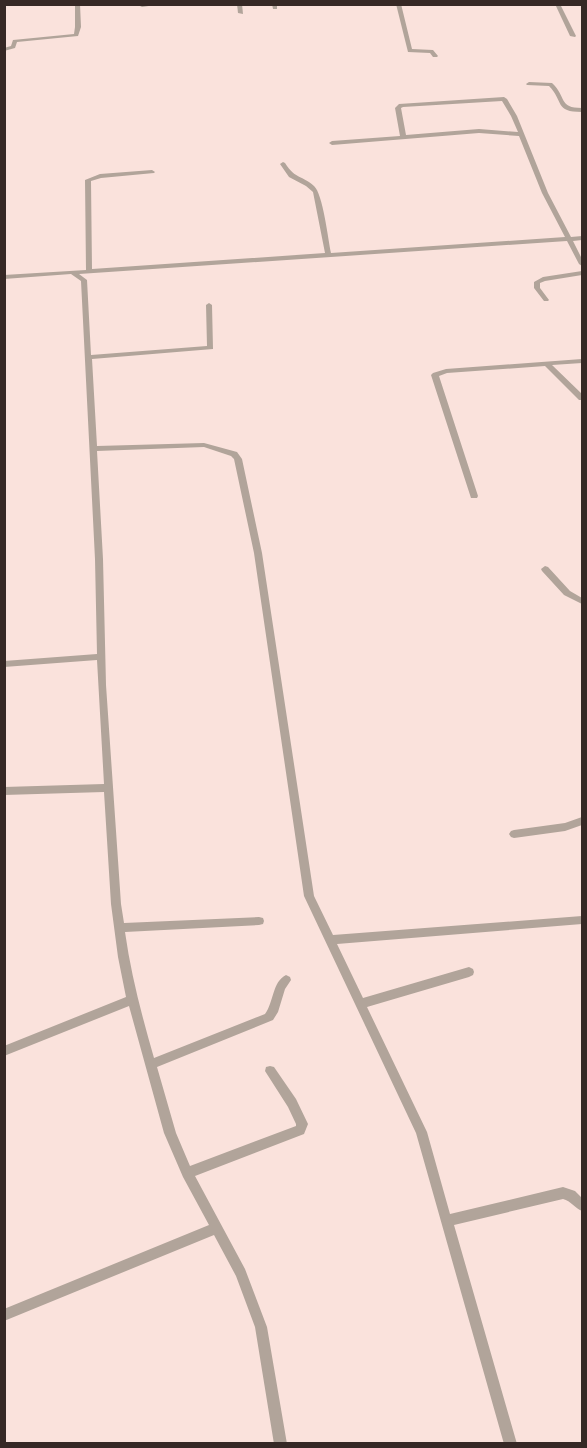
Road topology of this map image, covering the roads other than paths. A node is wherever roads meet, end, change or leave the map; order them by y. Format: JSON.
{"nodes":[{"id":1,"x":76,"y":4,"type":"edge"},
{"id":2,"x":160,"y":4,"type":"edge"},
{"id":3,"x":239,"y":4,"type":"edge"},
{"id":4,"x":398,"y":4,"type":"edge"},
{"id":5,"x":556,"y":4,"type":"edge"},
{"id":6,"x":142,"y":5,"type":"edge"},
{"id":7,"x":241,"y":13,"type":"dead end"},
{"id":8,"x":144,"y":16,"type":"dead end"},
{"id":9,"x":573,"y":36,"type":"dead end"},
{"id":10,"x":4,"y":50,"type":"edge"},
{"id":11,"x":435,"y":56,"type":"dead end"},
{"id":12,"x":529,"y":84,"type":"dead end"},
{"id":13,"x":582,"y":110,"type":"edge"},
{"id":14,"x":521,"y":134,"type":"junction"},
{"id":15,"x":403,"y":137,"type":"junction"},
{"id":16,"x":332,"y":143,"type":"dead end"},
{"id":17,"x":283,"y":164,"type":"dead end"},
{"id":18,"x":152,"y":172,"type":"dead end"},
{"id":19,"x":582,"y":237,"type":"edge"},
{"id":20,"x":571,"y":238,"type":"junction"},
{"id":21,"x":328,"y":254,"type":"junction"},
{"id":22,"x":582,"y":257,"type":"edge"},
{"id":23,"x":582,"y":264,"type":"edge"},
{"id":24,"x":92,"y":271,"type":"junction"},
{"id":25,"x":72,"y":273,"type":"junction"},
{"id":26,"x":582,"y":273,"type":"edge"},
{"id":27,"x":4,"y":277,"type":"edge"},
{"id":28,"x":84,"y":280,"type":"junction"},
{"id":29,"x":546,"y":300,"type":"dead end"},
{"id":30,"x":209,"y":305,"type":"dead end"},
{"id":31,"x":89,"y":357,"type":"junction"},
{"id":32,"x":582,"y":361,"type":"edge"},
{"id":33,"x":547,"y":364,"type":"junction"},
{"id":34,"x":582,"y":398,"type":"edge"},
{"id":35,"x":93,"y":449,"type":"junction"},
{"id":36,"x":474,"y":496,"type":"dead end"},
{"id":37,"x":544,"y":569,"type":"dead end"},
{"id":38,"x":582,"y":601,"type":"edge"},
{"id":39,"x":101,"y":657,"type":"junction"},
{"id":40,"x":4,"y":664,"type":"edge"},
{"id":41,"x":109,"y":788,"type":"junction"},
{"id":42,"x":4,"y":791,"type":"edge"},
{"id":43,"x":582,"y":821,"type":"edge"},
{"id":44,"x":514,"y":834,"type":"dead end"},
{"id":45,"x":582,"y":920,"type":"edge"},
{"id":46,"x":259,"y":921,"type":"dead end"},
{"id":47,"x":119,"y":928,"type":"junction"},
{"id":48,"x":330,"y":940,"type":"junction"},
{"id":49,"x":469,"y":972,"type":"dead end"},
{"id":50,"x":286,"y":980,"type":"dead end"},
{"id":51,"x":132,"y":1000,"type":"junction"},
{"id":52,"x":359,"y":1004,"type":"junction"},
{"id":53,"x":4,"y":1051,"type":"edge"},
{"id":54,"x":150,"y":1065,"type":"junction"},
{"id":55,"x":270,"y":1071,"type":"dead end"},
{"id":56,"x":187,"y":1173,"type":"junction"},
{"id":57,"x":582,"y":1205,"type":"edge"},
{"id":58,"x":448,"y":1220,"type":"junction"},
{"id":59,"x":216,"y":1228,"type":"junction"},
{"id":60,"x":4,"y":1314,"type":"edge"},
{"id":61,"x":281,"y":1443,"type":"edge"},
{"id":62,"x":511,"y":1443,"type":"edge"}],
"edges":[{"from":1,"to":10,"type":"street"},
{"from":2,"to":6,"type":"street"},
{"from":3,"to":7,"type":"street"},
{"from":4,"to":11,"type":"street"},
{"from":5,"to":9,"type":"street"},
{"from":6,"to":8,"type":"street"},
{"from":12,"to":13,"type":"street"},
{"from":14,"to":15,"type":"street"},
{"from":14,"to":15,"type":"street"},
{"from":14,"to":20,"type":"street"},
{"from":15,"to":16,"type":"street"},
{"from":17,"to":21,"type":"street"},
{"from":18,"to":24,"type":"street"},
{"from":19,"to":20,"type":"street"},
{"from":20,"to":21,"type":"street"},
{"from":20,"to":22,"type":"street"},
{"from":20,"to":23,"type":"street"},
{"from":21,"to":24,"type":"street"},
{"from":24,"to":25,"type":"street"},
{"from":24,"to":28,"type":"street"},
{"from":25,"to":27,"type":"street"},
{"from":25,"to":28,"type":"street"},
{"from":26,"to":29,"type":"street"},
{"from":28,"to":31,"type":"street"},
{"from":30,"to":31,"type":"street"},
{"from":31,"to":35,"type":"street"},
{"from":32,"to":33,"type":"street"},
{"from":33,"to":34,"type":"street"},
{"from":33,"to":36,"type":"street"},
{"from":35,"to":39,"type":"street"},
{"from":35,"to":48,"type":"street"},
{"from":37,"to":38,"type":"street"},
{"from":39,"to":40,"type":"street"},
{"from":39,"to":41,"type":"street"},
{"from":41,"to":42,"type":"street"},
{"from":41,"to":47,"type":"street"},
{"from":43,"to":44,"type":"street"},
{"from":45,"to":48,"type":"street"},
{"from":46,"to":47,"type":"street"},
{"from":47,"to":51,"type":"street"},
{"from":48,"to":52,"type":"street"},
{"from":49,"to":52,"type":"street"},
{"from":50,"to":54,"type":"street"},
{"from":51,"to":53,"type":"street"},
{"from":51,"to":54,"type":"street"},
{"from":52,"to":58,"type":"street"},
{"from":54,"to":56,"type":"street"},
{"from":55,"to":56,"type":"street"},
{"from":56,"to":59,"type":"street"},
{"from":57,"to":58,"type":"street"},
{"from":58,"to":62,"type":"street"},
{"from":59,"to":60,"type":"street"},
{"from":59,"to":61,"type":"street"}]}
